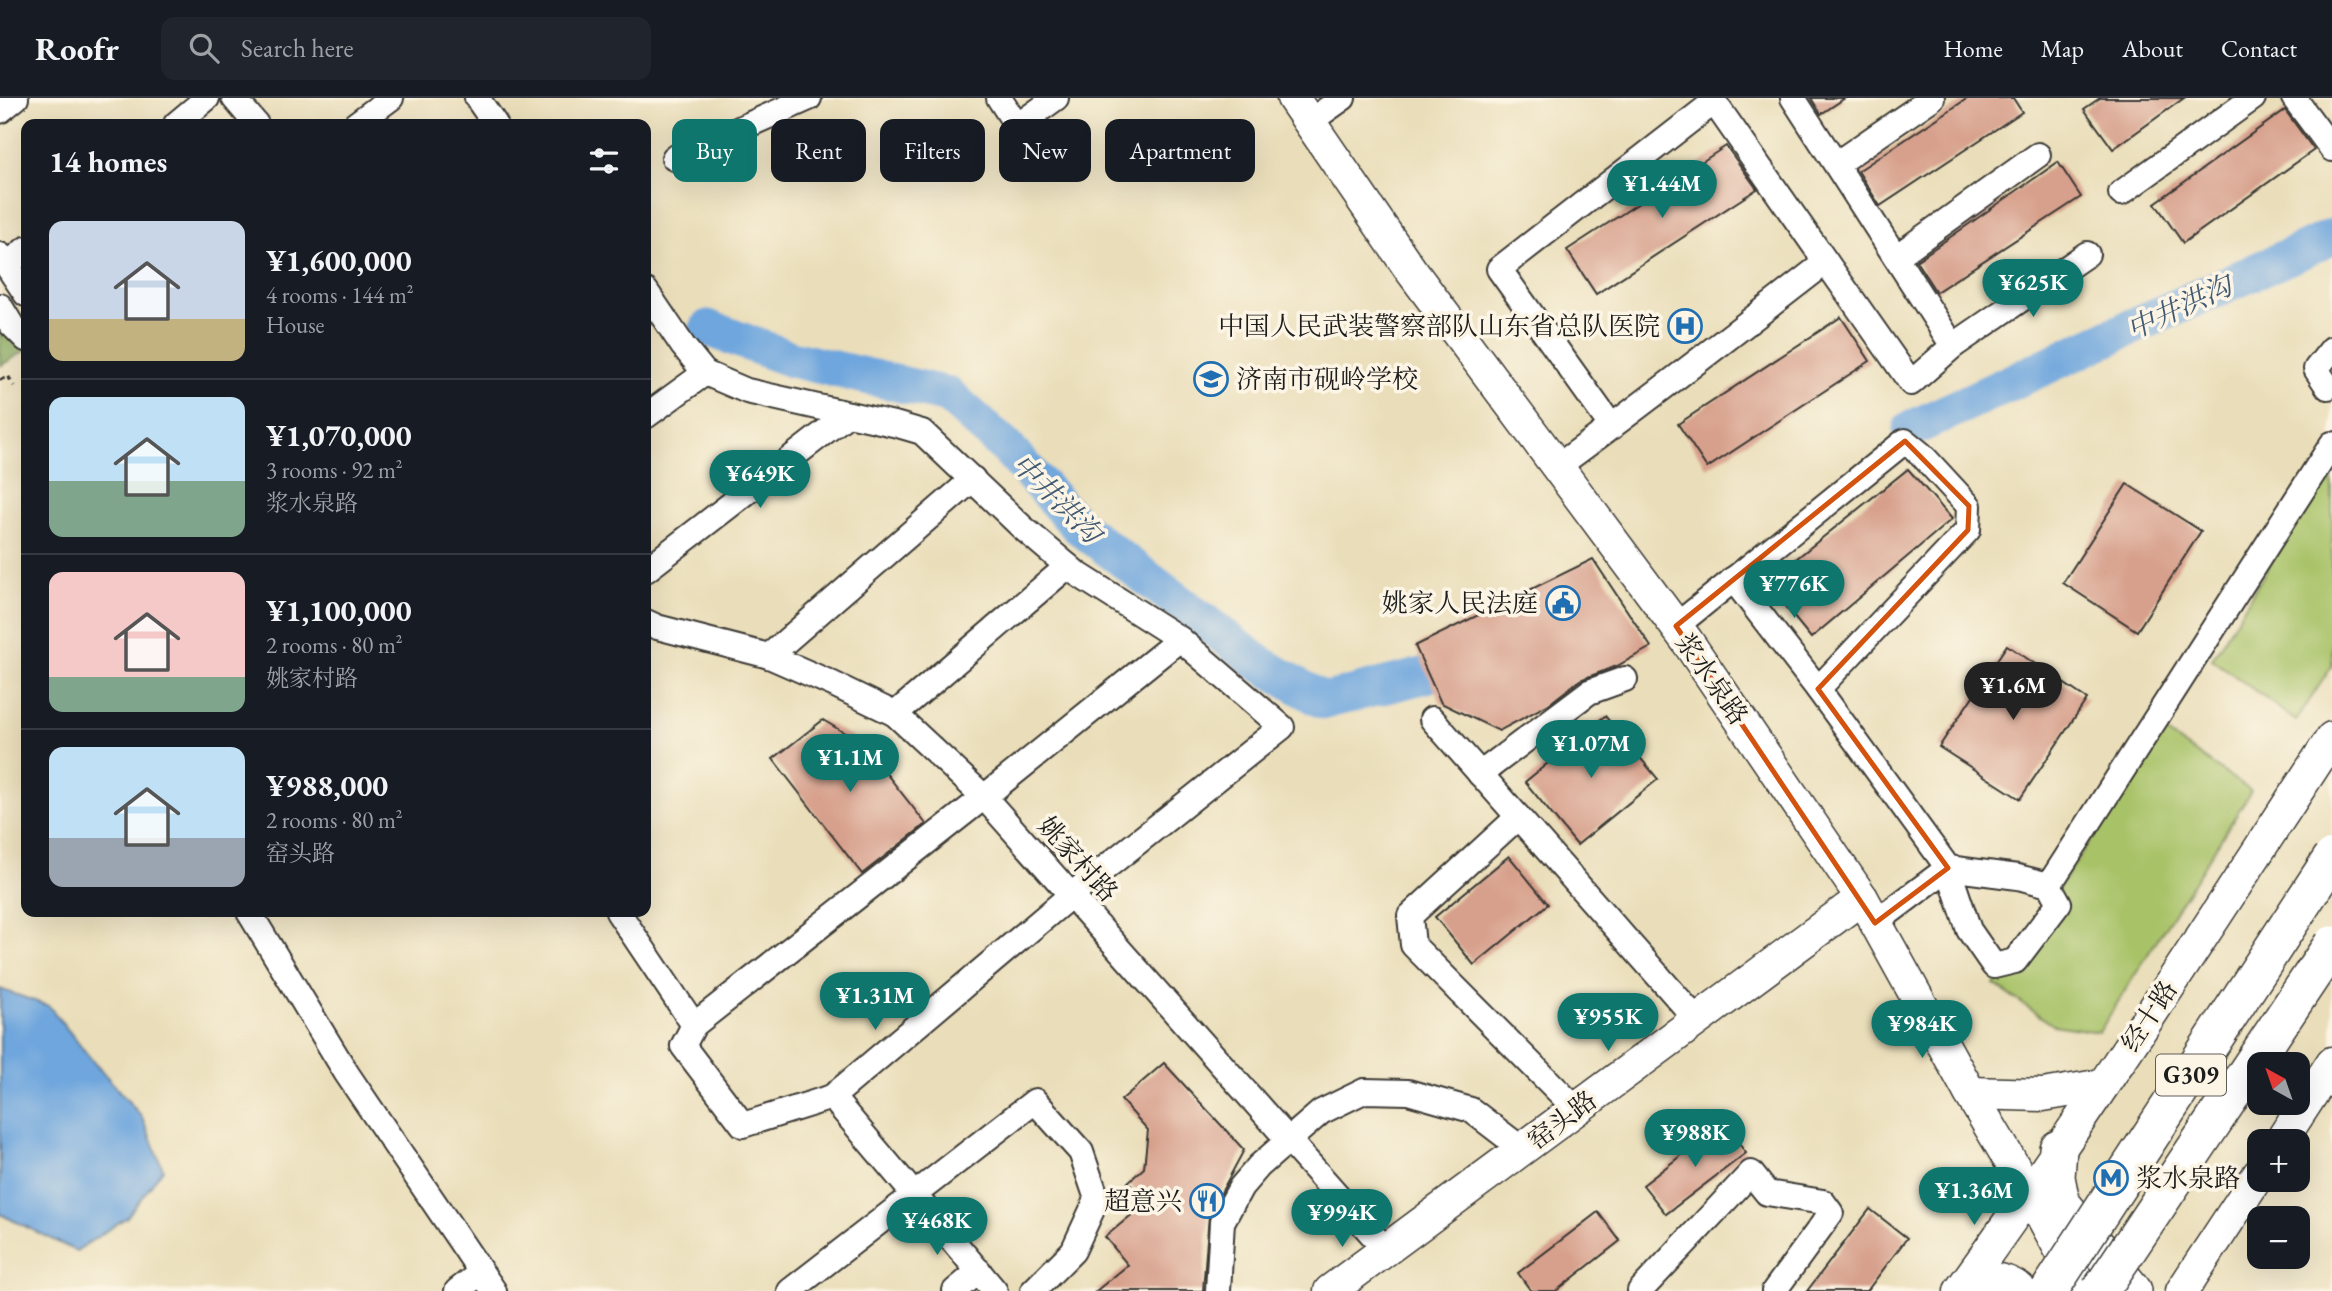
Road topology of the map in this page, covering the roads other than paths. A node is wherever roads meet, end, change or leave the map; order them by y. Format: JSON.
{"nodes":[{"id":1,"x":16,"y":98,"type":"edge"},
{"id":2,"x":207,"y":98,"type":"edge"},
{"id":3,"x":234,"y":98,"type":"edge"},
{"id":4,"x":391,"y":98,"type":"edge"},
{"id":5,"x":477,"y":98,"type":"edge"},
{"id":6,"x":809,"y":98,"type":"edge"},
{"id":7,"x":999,"y":98,"type":"edge"},
{"id":8,"x":1056,"y":98,"type":"edge"},
{"id":9,"x":1343,"y":98,"type":"edge"},
{"id":10,"x":1793,"y":98,"type":"edge"},
{"id":11,"x":1932,"y":98,"type":"edge"},
{"id":12,"x":2253,"y":98,"type":"edge"},
{"id":13,"x":2294,"y":98,"type":"edge"},
{"id":14,"x":1713,"y":100,"type":"edge"},
{"id":15,"x":1301,"y":110,"type":"edge"},
{"id":16,"x":0,"y":111,"type":"edge"},
{"id":17,"x":182,"y":119,"type":"edge"},
{"id":18,"x":252,"y":119,"type":"edge"},
{"id":19,"x":363,"y":119,"type":"edge"},
{"id":20,"x":492,"y":119,"type":"edge"},
{"id":21,"x":757,"y":121,"type":"edge"},
{"id":22,"x":2332,"y":149,"type":"edge"},
{"id":23,"x":2038,"y":155,"type":"dead end"},
{"id":24,"x":1836,"y":164,"type":"junction"},
{"id":25,"x":2121,"y":193,"type":"dead end"},
{"id":26,"x":21,"y":251,"type":"edge"},
{"id":27,"x":2087,"y":254,"type":"dead end"},
{"id":28,"x":1896,"y":257,"type":"junction"},
{"id":29,"x":3,"y":260,"type":"edge"},
{"id":30,"x":1826,"y":262,"type":"junction"},
{"id":31,"x":21,"y":287,"type":"edge"},
{"id":32,"x":651,"y":299,"type":"edge"},
{"id":33,"x":0,"y":306,"type":"edge"},
{"id":34,"x":21,"y":334,"type":"edge"},
{"id":35,"x":1953,"y":346,"type":"junction"},
{"id":36,"x":2332,"y":349,"type":"edge"},
{"id":37,"x":705,"y":373,"type":"junction"},
{"id":38,"x":2328,"y":387,"type":"dead end"},
{"id":39,"x":651,"y":412,"type":"edge"},
{"id":40,"x":848,"y":414,"type":"junction"},
{"id":41,"x":1612,"y":427,"type":"junction"},
{"id":42,"x":2332,"y":444,"type":"edge"},
{"id":43,"x":1558,"y":466,"type":"junction"},
{"id":44,"x":973,"y":479,"type":"junction"},
{"id":45,"x":651,"y":566,"type":"edge"},
{"id":46,"x":1068,"y":566,"type":"junction"},
{"id":47,"x":1733,"y":579,"type":"junction"},
{"id":48,"x":655,"y":625,"type":"edge"},
{"id":49,"x":1675,"y":626,"type":"junction"},
{"id":50,"x":1180,"y":639,"type":"junction"},
{"id":51,"x":769,"y":656,"type":"junction"},
{"id":52,"x":1625,"y":679,"type":"dead end"},
{"id":53,"x":1818,"y":689,"type":"junction"},
{"id":54,"x":895,"y":714,"type":"junction"},
{"id":55,"x":1432,"y":719,"type":"dead end"},
{"id":56,"x":2332,"y":738,"type":"edge"},
{"id":57,"x":1480,"y":774,"type":"junction"},
{"id":58,"x":984,"y":797,"type":"junction"},
{"id":59,"x":1518,"y":817,"type":"junction"},
{"id":60,"x":2332,"y":858,"type":"edge"},
{"id":61,"x":1948,"y":868,"type":"junction"},
{"id":62,"x":2049,"y":885,"type":"junction"},
{"id":63,"x":1070,"y":896,"type":"junction"},
{"id":64,"x":1869,"y":911,"type":"junction"},
{"id":65,"x":252,"y":917,"type":"edge"},
{"id":66,"x":621,"y":917,"type":"edge"},
{"id":67,"x":2332,"y":945,"type":"edge"},
{"id":68,"x":1697,"y":1020,"type":"junction"},
{"id":69,"x":694,"y":1025,"type":"junction"},
{"id":70,"x":2332,"y":1063,"type":"edge"},
{"id":71,"x":2103,"y":1086,"type":"junction"},
{"id":72,"x":1970,"y":1093,"type":"junction"},
{"id":73,"x":832,"y":1097,"type":"junction"},
{"id":74,"x":1576,"y":1109,"type":"junction"},
{"id":75,"x":2289,"y":1129,"type":"edge"},
{"id":76,"x":1287,"y":1140,"type":"junction"},
{"id":77,"x":1522,"y":1149,"type":"junction"},
{"id":78,"x":2058,"y":1149,"type":"junction"},
{"id":79,"x":2247,"y":1192,"type":"edge"},
{"id":80,"x":914,"y":1194,"type":"junction"},
{"id":81,"x":2030,"y":1194,"type":"junction"},
{"id":82,"x":1385,"y":1250,"type":"junction"},
{"id":83,"x":979,"y":1272,"type":"junction"},
{"id":84,"x":487,"y":1282,"type":"edge"},
{"id":85,"x":457,"y":1291,"type":"edge"},
{"id":86,"x":790,"y":1291,"type":"edge"},
{"id":87,"x":954,"y":1291,"type":"edge"},
{"id":88,"x":995,"y":1291,"type":"edge"},
{"id":89,"x":1033,"y":1291,"type":"edge"},
{"id":90,"x":1218,"y":1291,"type":"edge"},
{"id":91,"x":1329,"y":1291,"type":"edge"},
{"id":92,"x":1640,"y":1291,"type":"edge"},
{"id":93,"x":1774,"y":1291,"type":"edge"},
{"id":94,"x":1963,"y":1291,"type":"edge"},
{"id":95,"x":2018,"y":1291,"type":"edge"},
{"id":96,"x":2049,"y":1291,"type":"edge"},
{"id":97,"x":2083,"y":1291,"type":"edge"},
{"id":98,"x":2100,"y":1291,"type":"edge"},
{"id":99,"x":2133,"y":1291,"type":"edge"},
{"id":100,"x":2182,"y":1291,"type":"edge"}],
"edges":[{"from":1,"to":16,"type":"street"},
{"from":2,"to":17,"type":"street"},
{"from":3,"to":18,"type":"street"},
{"from":4,"to":19,"type":"street"},
{"from":5,"to":20,"type":"street"},
{"from":6,"to":21,"type":"street"},
{"from":7,"to":8,"type":"street"},
{"from":9,"to":15,"type":"street"},
{"from":10,"to":24,"type":"street"},
{"from":11,"to":24,"type":"street"},
{"from":12,"to":25,"type":"street"},
{"from":13,"to":22,"type":"street"},
{"from":14,"to":30,"type":"street"},
{"from":14,"to":41,"type":"street"},
{"from":15,"to":43,"type":"main road","name":"浆水泉路"},
{"from":23,"to":28,"type":"street"},
{"from":24,"to":28,"type":"street"},
{"from":26,"to":29,"type":"street"},
{"from":27,"to":35,"type":"street"},
{"from":28,"to":35,"type":"street"},
{"from":29,"to":31,"type":"street"},
{"from":30,"to":35,"type":"street"},
{"from":30,"to":41,"type":"street"},
{"from":32,"to":37,"type":"street"},
{"from":33,"to":34,"type":"street"},
{"from":36,"to":38,"type":"street"},
{"from":37,"to":39,"type":"street"},
{"from":37,"to":40,"type":"street"},
{"from":40,"to":44,"type":"street"},
{"from":40,"to":45,"type":"street"},
{"from":41,"to":43,"type":"street"},
{"from":42,"to":62,"type":"street"},
{"from":43,"to":49,"type":"main road","name":"浆水泉路"},
{"from":44,"to":46,"type":"street"},
{"from":44,"to":51,"type":"street"},
{"from":46,"to":50,"type":"street"},
{"from":46,"to":54,"type":"street"},
{"from":47,"to":49,"type":"street"},
{"from":47,"to":53,"type":"street"},
{"from":47,"to":53,"type":"street"},
{"from":48,"to":51,"type":"street","name":"姚家村路"},
{"from":49,"to":64,"type":"main road","name":"浆水泉路"},
{"from":50,"to":58,"type":"street"},
{"from":50,"to":63,"type":"street"},
{"from":51,"to":54,"type":"street","name":"姚家村路"},
{"from":52,"to":57,"type":"street"},
{"from":53,"to":61,"type":"street"},
{"from":54,"to":58,"type":"street","name":"姚家村路"},
{"from":55,"to":57,"type":"street"},
{"from":56,"to":71,"type":"main road","name":"经十路"},
{"from":57,"to":59,"type":"street"},
{"from":58,"to":63,"type":"street","name":"姚家村路"},
{"from":58,"to":69,"type":"street"},
{"from":59,"to":68,"type":"street"},
{"from":59,"to":74,"type":"street"},
{"from":60,"to":96,"type":"highway","number":"G309","bridge":true},
{"from":61,"to":62,"type":"street"},
{"from":61,"to":62,"type":"street"},
{"from":61,"to":64,"type":"street"},
{"from":63,"to":73,"type":"street"},
{"from":63,"to":76,"type":"street","name":"姚家村路"},
{"from":64,"to":68,"type":"main road","name":"窑头路"},
{"from":64,"to":72,"type":"main road","name":"浆水泉路"},
{"from":65,"to":84,"type":"street"},
{"from":66,"to":69,"type":"street"},
{"from":67,"to":98,"type":"highway","number":"G309","bridge":true},
{"from":68,"to":74,"type":"main road","name":"窑头路"},
{"from":69,"to":73,"type":"street"},
{"from":70,"to":75,"type":"main road"},
{"from":71,"to":72,"type":"main road"},
{"from":71,"to":78,"type":"main road","name":"经十路"},
{"from":72,"to":81,"type":"main road","name":"浆水泉路"},
{"from":73,"to":80,"type":"street"},
{"from":74,"to":77,"type":"main road","name":"窑头路"},
{"from":76,"to":77,"type":"street"},
{"from":76,"to":82,"type":"street","name":"姚家村路"},
{"from":76,"to":90,"type":"street"},
{"from":77,"to":82,"type":"main road","name":"窑头路"},
{"from":78,"to":81,"type":"main road","name":"经十路"},
{"from":78,"to":99,"type":"highway"},
{"from":79,"to":100,"type":"main road"},
{"from":80,"to":83,"type":"street"},
{"from":80,"to":86,"type":"street"},
{"from":80,"to":89,"type":"street"},
{"from":81,"to":94,"type":"main road","name":"经十路"},
{"from":81,"to":97,"type":"main road","name":"浆水泉路"},
{"from":82,"to":91,"type":"main road","name":"窑头路"},
{"from":83,"to":87,"type":"street"},
{"from":83,"to":88,"type":"street"},
{"from":84,"to":85,"type":"street"},
{"from":92,"to":93,"type":"street"},
{"from":94,"to":95,"type":"highway"}]}
